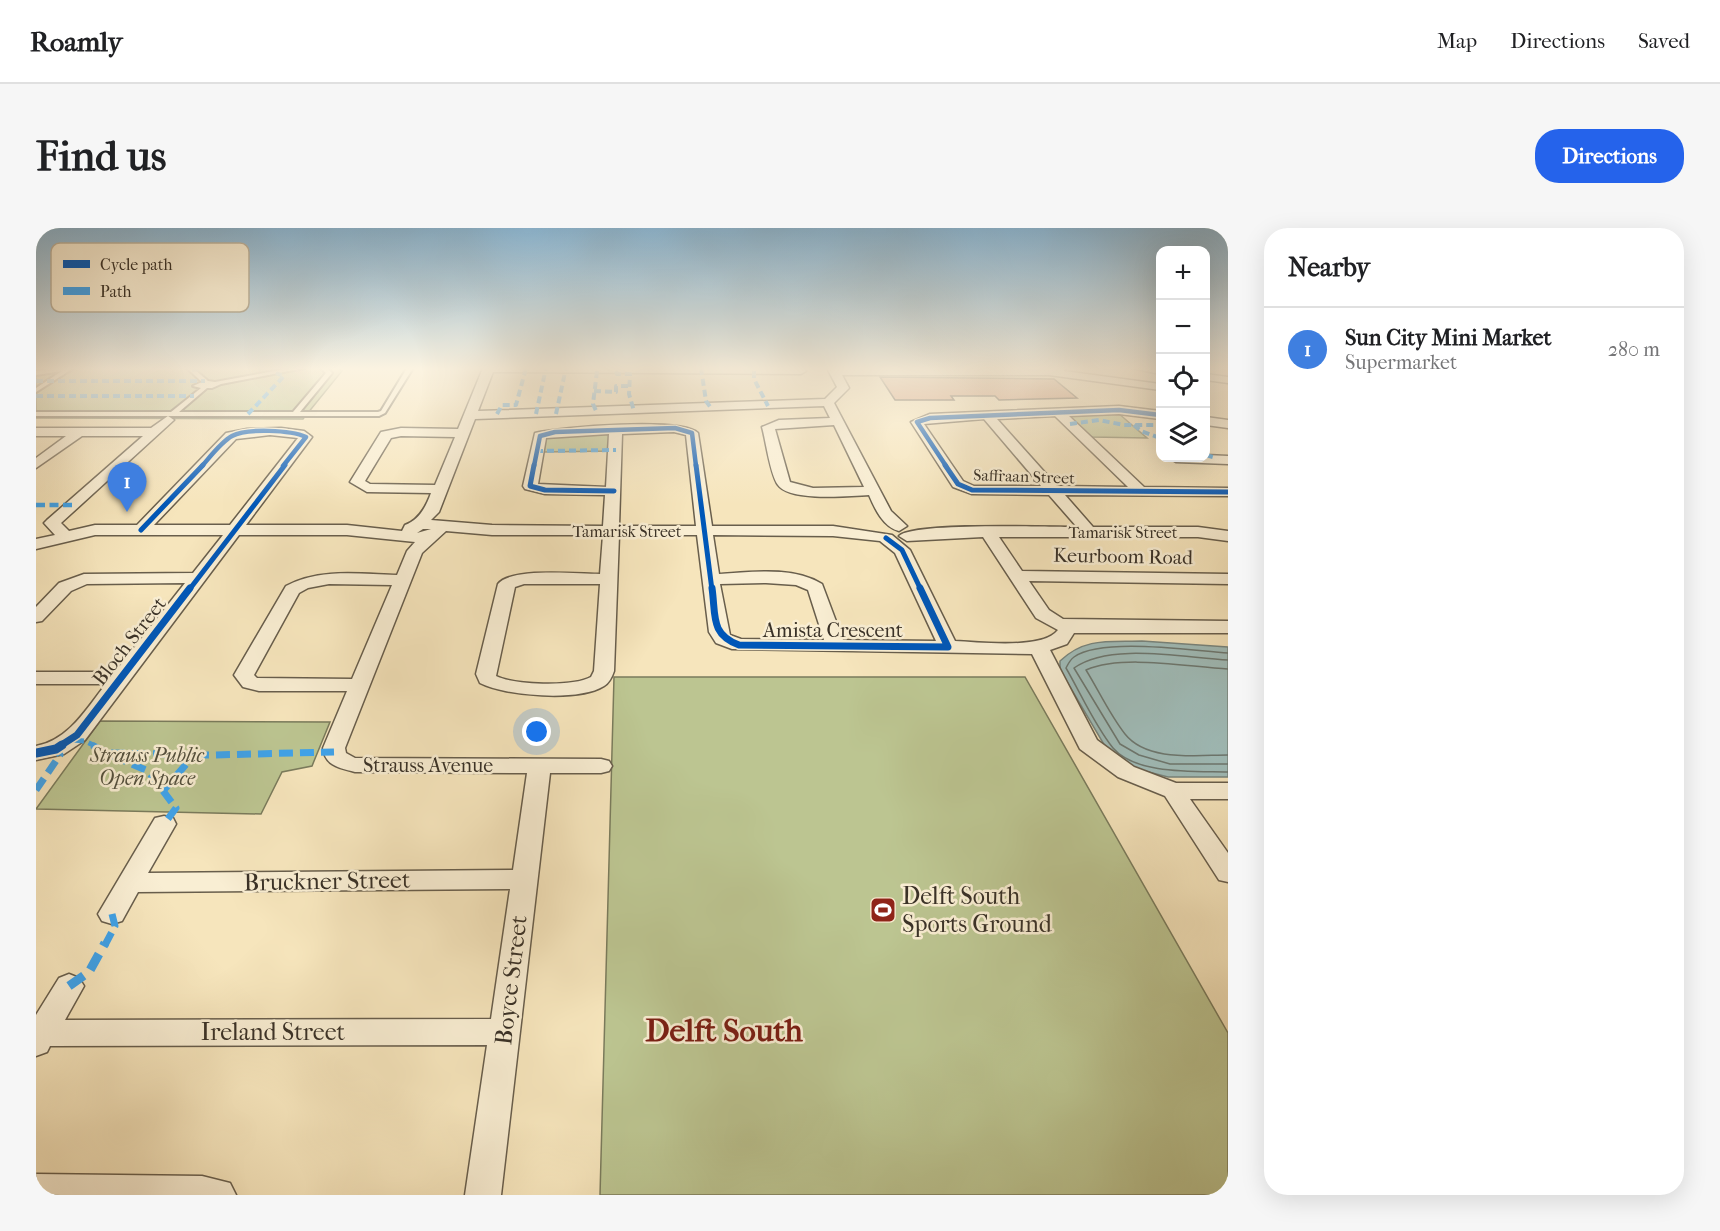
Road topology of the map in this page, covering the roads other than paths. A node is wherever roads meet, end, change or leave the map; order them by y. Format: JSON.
{"nodes":[{"id":1,"x":175,"y":413,"type":"edge"},
{"id":2,"x":381,"y":413,"type":"edge"},
{"id":3,"x":564,"y":413,"type":"edge"},
{"id":4,"x":832,"y":413,"type":"edge"},
{"id":5,"x":1056,"y":413,"type":"edge"},
{"id":6,"x":1059,"y":413,"type":"edge"},
{"id":7,"x":36,"y":414,"type":"edge"},
{"id":8,"x":295,"y":414,"type":"joint"},
{"id":9,"x":472,"y":415,"type":"joint"},
{"id":10,"x":988,"y":416,"type":"junction"},
{"id":11,"x":171,"y":417,"type":"junction"},
{"id":12,"x":839,"y":421,"type":"junction"},
{"id":13,"x":1210,"y":422,"type":"edge"},
{"id":14,"x":1228,"y":424,"type":"edge"},
{"id":15,"x":616,"y":430,"type":"junction"},
{"id":16,"x":36,"y":432,"type":"edge"},
{"id":17,"x":79,"y":432,"type":"junction"},
{"id":18,"x":155,"y":432,"type":"junction"},
{"id":19,"x":463,"y":433,"type":"junction"},
{"id":20,"x":1210,"y":459,"type":"edge"},
{"id":21,"x":1228,"y":460,"type":"edge"},
{"id":22,"x":36,"y":464,"type":"edge"},
{"id":23,"x":440,"y":489,"type":"junction"},
{"id":24,"x":614,"y":491,"type":"junction"},
{"id":25,"x":874,"y":491,"type":"junction"},
{"id":26,"x":1054,"y":491,"type":"junction"},
{"id":27,"x":1141,"y":492,"type":"junction"},
{"id":28,"x":1228,"y":492,"type":"edge"},
{"id":29,"x":434,"y":527,"type":"junction"},
{"id":30,"x":882,"y":528,"type":"junction"},
{"id":31,"x":141,"y":530,"type":"junction"},
{"id":32,"x":235,"y":530,"type":"junction"},
{"id":33,"x":612,"y":531,"type":"junction"},
{"id":34,"x":704,"y":531,"type":"junction"},
{"id":35,"x":988,"y":532,"type":"junction"},
{"id":36,"x":1089,"y":532,"type":"junction"},
{"id":37,"x":413,"y":534,"type":"junction"},
{"id":38,"x":65,"y":536,"type":"junction"},
{"id":39,"x":903,"y":536,"type":"junction"},
{"id":40,"x":1228,"y":536,"type":"edge"},
{"id":41,"x":36,"y":544,"type":"edge"},
{"id":42,"x":1017,"y":576,"type":"junction"},
{"id":43,"x":198,"y":578,"type":"junction"},
{"id":44,"x":609,"y":579,"type":"junction"},
{"id":45,"x":710,"y":579,"type":"junction"},
{"id":46,"x":1228,"y":579,"type":"edge"},
{"id":47,"x":403,"y":580,"type":"junction"},
{"id":48,"x":36,"y":616,"type":"edge"},
{"id":49,"x":1069,"y":627,"type":"junction"},
{"id":50,"x":1228,"y":627,"type":"edge"},
{"id":51,"x":835,"y":646,"type":"junction"},
{"id":52,"x":948,"y":647,"type":"junction"},
{"id":53,"x":1039,"y":648,"type":"junction"},
{"id":54,"x":36,"y":678,"type":"edge"},
{"id":55,"x":121,"y":678,"type":"junction"},
{"id":56,"x":360,"y":685,"type":"junction"},
{"id":57,"x":36,"y":753,"type":"edge"},
{"id":58,"x":539,"y":765,"type":"junction"},
{"id":59,"x":601,"y":766,"type":"dead end"},
{"id":60,"x":1173,"y":791,"type":"junction"},
{"id":61,"x":1228,"y":791,"type":"edge"},
{"id":62,"x":164,"y":824,"type":"dead end"},
{"id":63,"x":1228,"y":873,"type":"edge"},
{"id":64,"x":524,"y":879,"type":"junction"},
{"id":65,"x":130,"y":883,"type":"junction"},
{"id":66,"x":112,"y":914,"type":"dead end"},
{"id":67,"x":69,"y":986,"type":"dead end"},
{"id":68,"x":504,"y":1032,"type":"junction"},
{"id":69,"x":39,"y":1038,"type":"edge"},
{"id":70,"x":36,"y":1191,"type":"edge"},
{"id":71,"x":218,"y":1195,"type":"edge"},
{"id":72,"x":483,"y":1195,"type":"edge"}],
"edges":[{"from":1,"to":11,"type":"lane"},
{"from":2,"to":8,"type":"lane"},
{"from":3,"to":9,"type":"street"},
{"from":4,"to":12,"type":"street"},
{"from":5,"to":10,"type":"street","name":"Saffraan Street"},
{"from":6,"to":27,"type":"street"},
{"from":7,"to":11,"type":"lane"},
{"from":8,"to":11,"type":"lane"},
{"from":9,"to":19,"type":"street"},
{"from":10,"to":26,"type":"street"},
{"from":10,"to":26,"type":"street","name":"Saffraan Street"},
{"from":11,"to":18,"type":"street"},
{"from":12,"to":25,"type":"street"},
{"from":12,"to":25,"type":"street"},
{"from":13,"to":14,"type":"street"},
{"from":15,"to":24,"type":"street"},
{"from":15,"to":24,"type":"street"},
{"from":15,"to":34,"type":"street","name":"Amista Crescent"},
{"from":16,"to":17,"type":"street"},
{"from":17,"to":18,"type":"street"},
{"from":17,"to":22,"type":"street"},
{"from":18,"to":38,"type":"street"},
{"from":19,"to":23,"type":"street"},
{"from":19,"to":23,"type":"street"},
{"from":20,"to":21,"type":"street"},
{"from":23,"to":29,"type":"street"},
{"from":24,"to":33,"type":"street"},
{"from":25,"to":30,"type":"street"},
{"from":26,"to":27,"type":"street","name":"Saffraan Street"},
{"from":26,"to":36,"type":"street"},
{"from":27,"to":28,"type":"street","name":"Saffraan Street"},
{"from":29,"to":33,"type":"street","name":"Tamarisk Street"},
{"from":29,"to":37,"type":"street","name":"Strauss Avenue"},
{"from":29,"to":37,"type":"street","name":"Tamarisk Street"},
{"from":30,"to":34,"type":"street","name":"Tamarisk Street"},
{"from":30,"to":39,"type":"street","name":"Amista Crescent"},
{"from":30,"to":39,"type":"street","name":"Tamarisk Street"},
{"from":31,"to":32,"type":"street"},
{"from":31,"to":32,"type":"street","name":"Bloch Street"},
{"from":31,"to":38,"type":"street"},
{"from":32,"to":37,"type":"street"},
{"from":32,"to":43,"type":"street","name":"Bloch Street"},
{"from":33,"to":34,"type":"street","name":"Tamarisk Street"},
{"from":33,"to":44,"type":"street"},
{"from":34,"to":45,"type":"street","name":"Amista Crescent"},
{"from":35,"to":36,"type":"street","name":"Tamarisk Street"},
{"from":35,"to":39,"type":"street","name":"Tamarisk Street"},
{"from":35,"to":42,"type":"street"},
{"from":36,"to":40,"type":"street","name":"Tamarisk Street"},
{"from":37,"to":47,"type":"street","name":"Strauss Avenue"},
{"from":38,"to":41,"type":"street"},
{"from":39,"to":52,"type":"street","name":"Amista Crescent"},
{"from":42,"to":46,"type":"street","name":"Keurboom Road"},
{"from":42,"to":49,"type":"street"},
{"from":43,"to":48,"type":"street"},
{"from":43,"to":55,"type":"street","name":"Bloch Street"},
{"from":44,"to":44,"type":"street"},
{"from":45,"to":51,"type":"street"},
{"from":45,"to":51,"type":"street","name":"Amista Crescent"},
{"from":47,"to":56,"type":"street","name":"Strauss Avenue"},
{"from":47,"to":56,"type":"street"},
{"from":49,"to":50,"type":"street"},
{"from":49,"to":53,"type":"street"},
{"from":51,"to":52,"type":"street","name":"Amista Crescent"},
{"from":52,"to":53,"type":"street"},
{"from":53,"to":60,"type":"street"},
{"from":54,"to":55,"type":"street"},
{"from":55,"to":57,"type":"street","name":"Bloch Street"},
{"from":56,"to":58,"type":"street","name":"Strauss Avenue"},
{"from":58,"to":59,"type":"street","name":"Strauss Avenue"},
{"from":58,"to":64,"type":"street","name":"Boyce Street"},
{"from":60,"to":61,"type":"street"},
{"from":60,"to":63,"type":"street"},
{"from":62,"to":65,"type":"street"},
{"from":64,"to":65,"type":"street","name":"Bruckner Street"},
{"from":64,"to":68,"type":"street","name":"Boyce Street"},
{"from":65,"to":66,"type":"street"},
{"from":67,"to":69,"type":"street","name":"Ireland Street"},
{"from":68,"to":69,"type":"street","name":"Ireland Street"},
{"from":68,"to":72,"type":"street","name":"Boyce Street"},
{"from":70,"to":71,"type":"street"}]}
